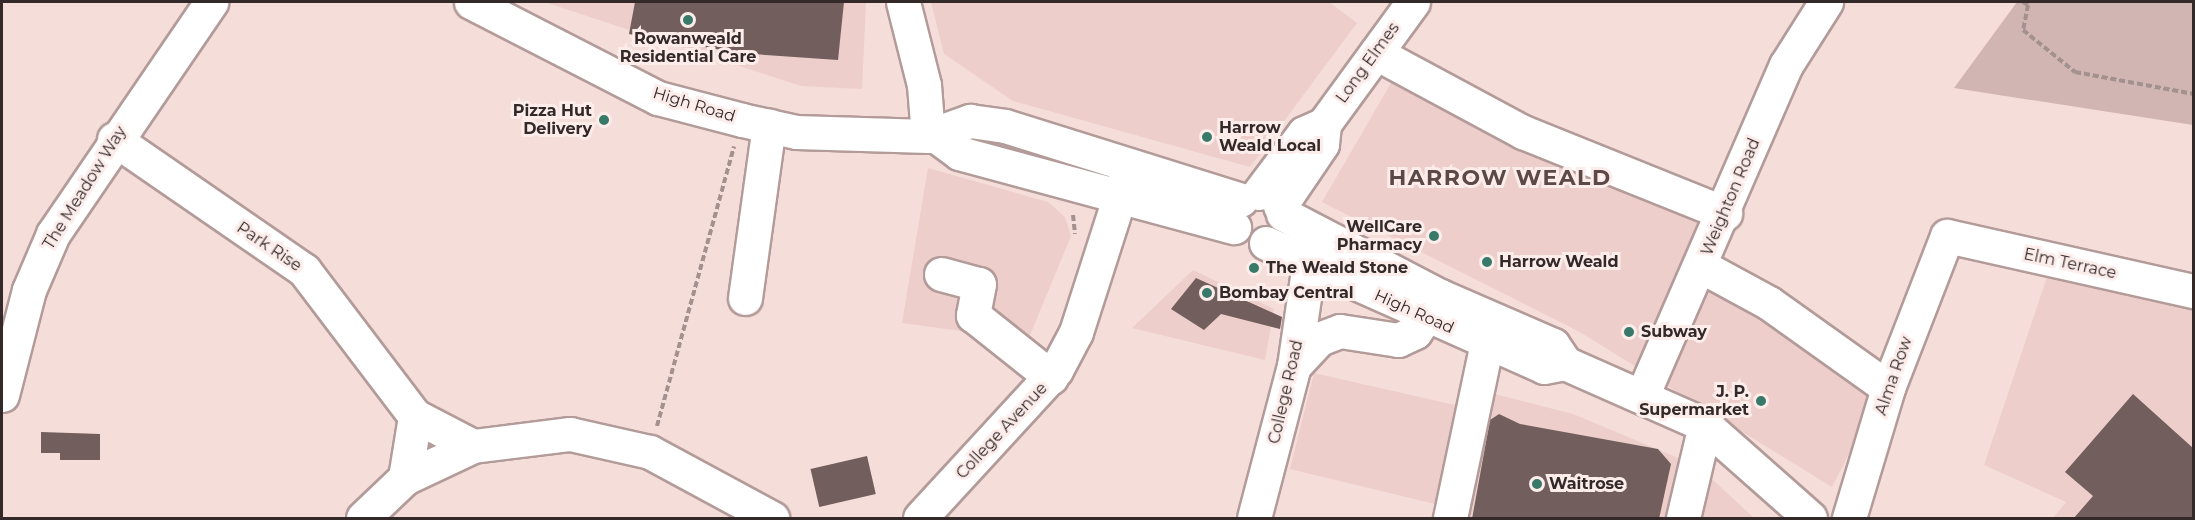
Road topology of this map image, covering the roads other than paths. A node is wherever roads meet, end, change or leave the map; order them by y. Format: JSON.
{"nodes":[{"id":1,"x":211,"y":2,"type":"edge"},
{"id":2,"x":471,"y":2,"type":"edge"},
{"id":3,"x":903,"y":2,"type":"edge"},
{"id":4,"x":1413,"y":2,"type":"edge"},
{"id":5,"x":1826,"y":2,"type":"edge"},
{"id":6,"x":1376,"y":53,"type":"junction"},
{"id":7,"x":755,"y":123,"type":"junction"},
{"id":8,"x":932,"y":136,"type":"junction"},
{"id":9,"x":114,"y":139,"type":"junction"},
{"id":10,"x":1125,"y":181,"type":"junction"},
{"id":11,"x":1260,"y":208,"type":"junction"},
{"id":12,"x":1725,"y":213,"type":"junction"},
{"id":13,"x":1947,"y":237,"type":"joint"},
{"id":14,"x":1309,"y":263,"type":"junction"},
{"id":15,"x":1701,"y":266,"type":"junction"},
{"id":16,"x":941,"y":274,"type":"dead end"},
{"id":17,"x":2193,"y":291,"type":"edge"},
{"id":18,"x":745,"y":298,"type":"dead end"},
{"id":19,"x":1435,"y":307,"type":"junction"},
{"id":20,"x":1487,"y":343,"type":"junction"},
{"id":21,"x":1565,"y":363,"type":"junction"},
{"id":22,"x":1294,"y":366,"type":"junction"},
{"id":23,"x":1051,"y":377,"type":"junction"},
{"id":24,"x":1888,"y":388,"type":"junction"},
{"id":25,"x":2,"y":395,"type":"edge"},
{"id":26,"x":1642,"y":396,"type":"junction"},
{"id":27,"x":415,"y":416,"type":"junction"},
{"id":28,"x":1705,"y":424,"type":"junction"},
{"id":29,"x":473,"y":446,"type":"junction"},
{"id":30,"x":405,"y":478,"type":"junction"},
{"id":31,"x":363,"y":519,"type":"edge"},
{"id":32,"x":772,"y":519,"type":"edge"},
{"id":33,"x":920,"y":519,"type":"edge"},
{"id":34,"x":1254,"y":519,"type":"edge"},
{"id":35,"x":1450,"y":519,"type":"edge"},
{"id":36,"x":1683,"y":519,"type":"edge"},
{"id":37,"x":1810,"y":519,"type":"edge"},
{"id":38,"x":1849,"y":519,"type":"edge"}],
"edges":[{"from":1,"to":9,"type":"street","name":"The Meadow Way"},
{"from":2,"to":7,"type":"street","name":"High Road"},
{"from":3,"to":8,"type":"street"},
{"from":4,"to":6,"type":"street","name":"Long Elmes"},
{"from":5,"to":12,"type":"street","name":"Weighton Road"},
{"from":6,"to":11,"type":"street","name":"Long Elmes"},
{"from":6,"to":12,"type":"street"},
{"from":7,"to":8,"type":"street","name":"High Road"},
{"from":7,"to":18,"type":"street"},
{"from":8,"to":10,"type":"street","name":"High Road"},
{"from":9,"to":25,"type":"street","name":"The Meadow Way"},
{"from":9,"to":27,"type":"street","name":"Park Rise"},
{"from":10,"to":11,"type":"street","name":"High Road"},
{"from":10,"to":23,"type":"street","name":"College Avenue"},
{"from":11,"to":14,"type":"street","name":"High Road"},
{"from":11,"to":19,"type":"street","name":"High Road"},
{"from":12,"to":15,"type":"street","name":"Weighton Road"},
{"from":13,"to":17,"type":"street","name":"Elm Terrace"},
{"from":13,"to":24,"type":"street","name":"Alma Row"},
{"from":14,"to":19,"type":"street","name":"High Road"},
{"from":14,"to":22,"type":"street","name":"College Road"},
{"from":15,"to":24,"type":"street"},
{"from":15,"to":26,"type":"street","name":"Weighton Road"},
{"from":16,"to":23,"type":"street"},
{"from":19,"to":20,"type":"street","name":"High Road"},
{"from":19,"to":21,"type":"street","name":"High Road"},
{"from":19,"to":22,"type":"street"},
{"from":20,"to":21,"type":"street","name":"High Road"},
{"from":20,"to":35,"type":"street"},
{"from":21,"to":26,"type":"street","name":"High Road"},
{"from":22,"to":34,"type":"street","name":"College Road"},
{"from":23,"to":33,"type":"street","name":"College Avenue"},
{"from":24,"to":38,"type":"street","name":"Alma Row"},
{"from":26,"to":28,"type":"street","name":"High Road"},
{"from":27,"to":29,"type":"street","name":"Park Rise"},
{"from":27,"to":30,"type":"street"},
{"from":28,"to":36,"type":"street"},
{"from":28,"to":37,"type":"street","name":"High Road"},
{"from":29,"to":30,"type":"street"},
{"from":29,"to":32,"type":"street"},
{"from":30,"to":31,"type":"street"}]}
